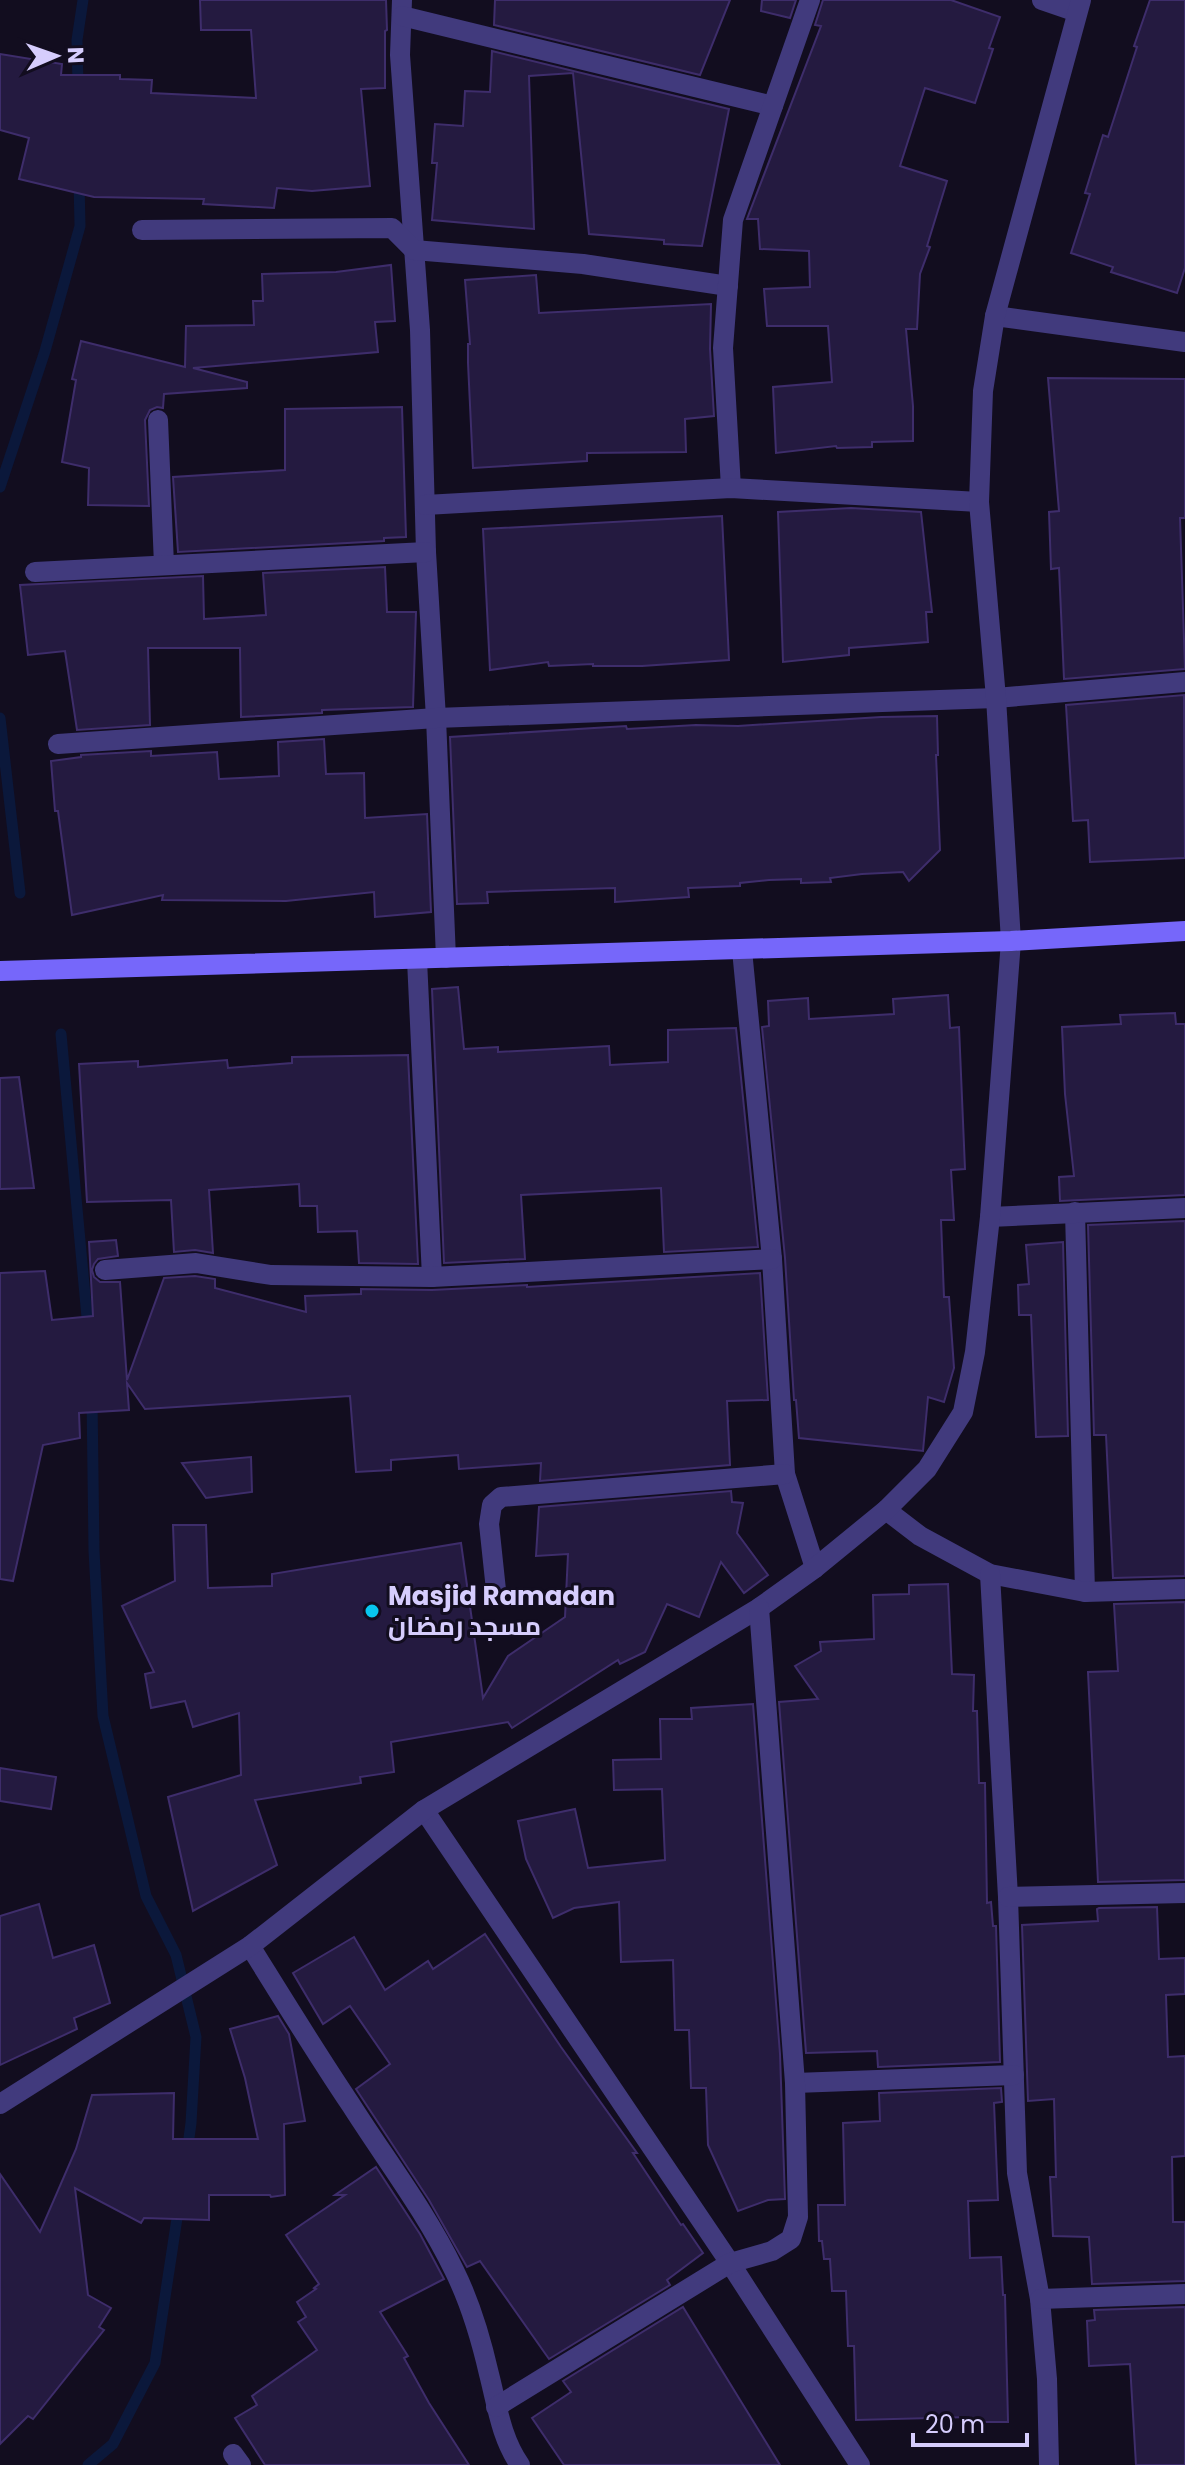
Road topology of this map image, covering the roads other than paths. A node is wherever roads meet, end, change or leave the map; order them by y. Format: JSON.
{"nodes":[{"id":1,"x":810,"y":0,"type":"edge"},
{"id":2,"x":1042,"y":0,"type":"edge"},
{"id":3,"x":1079,"y":6,"type":"edge"},
{"id":4,"x":402,"y":8,"type":"edge"},
{"id":5,"x":773,"y":106,"type":"junction"},
{"id":6,"x":142,"y":230,"type":"dead end"},
{"id":7,"x":414,"y":250,"type":"junction"},
{"id":8,"x":728,"y":286,"type":"junction"},
{"id":9,"x":995,"y":316,"type":"junction"},
{"id":10,"x":1185,"y":342,"type":"edge"},
{"id":11,"x":158,"y":420,"type":"dead end"},
{"id":12,"x":731,"y":488,"type":"junction"},
{"id":13,"x":979,"y":502,"type":"junction"},
{"id":14,"x":425,"y":505,"type":"junction"},
{"id":15,"x":426,"y":552,"type":"junction"},
{"id":16,"x":164,"y":565,"type":"junction"},
{"id":17,"x":35,"y":572,"type":"dead end"},
{"id":18,"x":1185,"y":682,"type":"edge"},
{"id":19,"x":996,"y":698,"type":"junction"},
{"id":20,"x":436,"y":718,"type":"junction"},
{"id":21,"x":58,"y":744,"type":"dead end"},
{"id":22,"x":1185,"y":931,"type":"edge"},
{"id":23,"x":1011,"y":941,"type":"junction"},
{"id":24,"x":742,"y":950,"type":"junction"},
{"id":25,"x":446,"y":958,"type":"junction"},
{"id":26,"x":417,"y":960,"type":"junction"},
{"id":27,"x":0,"y":971,"type":"edge"},
{"id":28,"x":1185,"y":1208,"type":"edge"},
{"id":29,"x":1075,"y":1212,"type":"junction"},
{"id":30,"x":990,"y":1217,"type":"junction"},
{"id":31,"x":772,"y":1259,"type":"junction"},
{"id":32,"x":105,"y":1270,"type":"dead end"},
{"id":33,"x":432,"y":1277,"type":"junction"},
{"id":34,"x":785,"y":1474,"type":"junction"},
{"id":35,"x":886,"y":1510,"type":"junction"},
{"id":36,"x":815,"y":1568,"type":"junction"},
{"id":37,"x":990,"y":1574,"type":"junction"},
{"id":38,"x":1185,"y":1589,"type":"edge"},
{"id":39,"x":496,"y":1590,"type":"dead end"},
{"id":40,"x":1085,"y":1592,"type":"junction"},
{"id":41,"x":759,"y":1608,"type":"junction"},
{"id":42,"x":424,"y":1810,"type":"junction"},
{"id":43,"x":1185,"y":1893,"type":"edge"},
{"id":44,"x":1008,"y":1897,"type":"junction"},
{"id":45,"x":250,"y":1946,"type":"junction"},
{"id":46,"x":1014,"y":2075,"type":"junction"},
{"id":47,"x":795,"y":2083,"type":"junction"},
{"id":48,"x":0,"y":2104,"type":"edge"},
{"id":49,"x":730,"y":2263,"type":"junction"},
{"id":50,"x":1185,"y":2294,"type":"edge"},
{"id":51,"x":1040,"y":2299,"type":"junction"},
{"id":52,"x":496,"y":2407,"type":"junction"},
{"id":53,"x":520,"y":2465,"type":"edge"},
{"id":54,"x":860,"y":2465,"type":"edge"},
{"id":55,"x":1049,"y":2465,"type":"edge"}],
"edges":[{"from":1,"to":5,"type":"street"},
{"from":2,"to":3,"type":"street"},
{"from":3,"to":9,"type":"street"},
{"from":4,"to":5,"type":"street"},
{"from":4,"to":7,"type":"street"},
{"from":5,"to":8,"type":"street"},
{"from":6,"to":7,"type":"street"},
{"from":7,"to":8,"type":"street"},
{"from":7,"to":14,"type":"street"},
{"from":8,"to":12,"type":"street"},
{"from":9,"to":10,"type":"street"},
{"from":9,"to":13,"type":"street"},
{"from":11,"to":16,"type":"street"},
{"from":12,"to":13,"type":"street"},
{"from":12,"to":14,"type":"street"},
{"from":13,"to":19,"type":"street"},
{"from":14,"to":15,"type":"street"},
{"from":15,"to":16,"type":"street"},
{"from":15,"to":20,"type":"street"},
{"from":16,"to":17,"type":"street"},
{"from":18,"to":19,"type":"street"},
{"from":19,"to":20,"type":"street"},
{"from":19,"to":23,"type":"street"},
{"from":20,"to":21,"type":"street"},
{"from":20,"to":25,"type":"street"},
{"from":22,"to":23,"type":"main road"},
{"from":23,"to":24,"type":"main road"},
{"from":23,"to":30,"type":"street"},
{"from":24,"to":25,"type":"main road"},
{"from":24,"to":31,"type":"street"},
{"from":25,"to":26,"type":"main road"},
{"from":26,"to":27,"type":"main road"},
{"from":26,"to":33,"type":"street"},
{"from":28,"to":29,"type":"street"},
{"from":29,"to":30,"type":"street"},
{"from":29,"to":40,"type":"street"},
{"from":30,"to":35,"type":"street"},
{"from":31,"to":33,"type":"street"},
{"from":31,"to":34,"type":"street"},
{"from":32,"to":33,"type":"street"},
{"from":34,"to":36,"type":"street"},
{"from":34,"to":39,"type":"street"},
{"from":35,"to":36,"type":"street"},
{"from":35,"to":37,"type":"street"},
{"from":36,"to":41,"type":"street"},
{"from":37,"to":40,"type":"street"},
{"from":37,"to":44,"type":"street"},
{"from":38,"to":40,"type":"street"},
{"from":41,"to":42,"type":"street"},
{"from":41,"to":47,"type":"street"},
{"from":42,"to":45,"type":"street"},
{"from":42,"to":49,"type":"street"},
{"from":43,"to":44,"type":"street"},
{"from":44,"to":46,"type":"street"},
{"from":45,"to":48,"type":"street"},
{"from":45,"to":52,"type":"street"},
{"from":46,"to":47,"type":"street"},
{"from":46,"to":51,"type":"street"},
{"from":47,"to":49,"type":"street"},
{"from":49,"to":52,"type":"street"},
{"from":49,"to":54,"type":"street"},
{"from":50,"to":51,"type":"street"},
{"from":51,"to":55,"type":"street"},
{"from":52,"to":53,"type":"street"}]}
